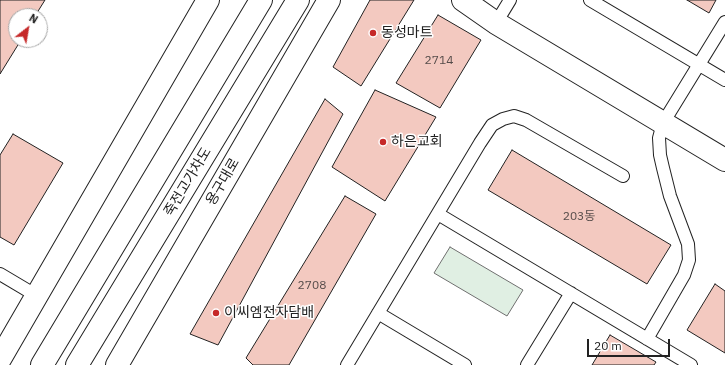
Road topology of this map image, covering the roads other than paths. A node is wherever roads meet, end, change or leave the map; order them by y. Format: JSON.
{"nodes":[{"id":1,"x":208,"y":0,"type":"edge"},
{"id":2,"x":261,"y":0,"type":"edge"},
{"id":3,"x":298,"y":0,"type":"edge"},
{"id":4,"x":328,"y":0,"type":"edge"},
{"id":5,"x":463,"y":0,"type":"edge"},
{"id":6,"x":510,"y":0,"type":"edge"},
{"id":7,"x":590,"y":0,"type":"edge"},
{"id":8,"x":725,"y":22,"type":"edge"},
{"id":9,"x":496,"y":23,"type":"junction"},
{"id":10,"x":699,"y":65,"type":"junction"},
{"id":11,"x":725,"y":80,"type":"edge"},
{"id":12,"x":663,"y":123,"type":"junction"},
{"id":13,"x":725,"y":160,"type":"edge"},
{"id":14,"x":623,"y":176,"type":"dead end"},
{"id":15,"x":438,"y":214,"type":"junction"},
{"id":16,"x":0,"y":274,"type":"edge"},
{"id":17,"x":571,"y":293,"type":"junction"},
{"id":18,"x":37,"y":296,"type":"junction"},
{"id":19,"x":378,"y":313,"type":"junction"},
{"id":20,"x":647,"y":339,"type":"junction"},
{"id":21,"x":0,"y":359,"type":"edge"},
{"id":22,"x":42,"y":365,"type":"edge"},
{"id":23,"x":78,"y":365,"type":"edge"},
{"id":24,"x":117,"y":365,"type":"edge"},
{"id":25,"x":347,"y":365,"type":"edge"},
{"id":26,"x":465,"y":365,"type":"edge"},
{"id":27,"x":528,"y":365,"type":"edge"},
{"id":28,"x":691,"y":365,"type":"edge"}],
"edges":[{"from":1,"to":18,"type":"main road"},
{"from":2,"to":22,"type":"main road"},
{"from":3,"to":23,"type":"main road","name":"죽전고가차도"},
{"from":4,"to":24,"type":"main road","name":"용구대로"},
{"from":5,"to":9,"type":"main road"},
{"from":6,"to":9,"type":"lane"},
{"from":7,"to":10,"type":"lane"},
{"from":8,"to":10,"type":"lane"},
{"from":9,"to":12,"type":"main road"},
{"from":10,"to":11,"type":"lane"},
{"from":10,"to":12,"type":"lane"},
{"from":12,"to":13,"type":"main road"},
{"from":12,"to":20,"type":"lane"},
{"from":14,"to":15,"type":"lane"},
{"from":15,"to":17,"type":"lane"},
{"from":15,"to":19,"type":"lane"},
{"from":16,"to":18,"type":"lane"},
{"from":17,"to":20,"type":"lane"},
{"from":17,"to":27,"type":"lane"},
{"from":18,"to":21,"type":"main road"},
{"from":19,"to":25,"type":"lane"},
{"from":19,"to":26,"type":"lane"},
{"from":20,"to":28,"type":"lane"}]}
